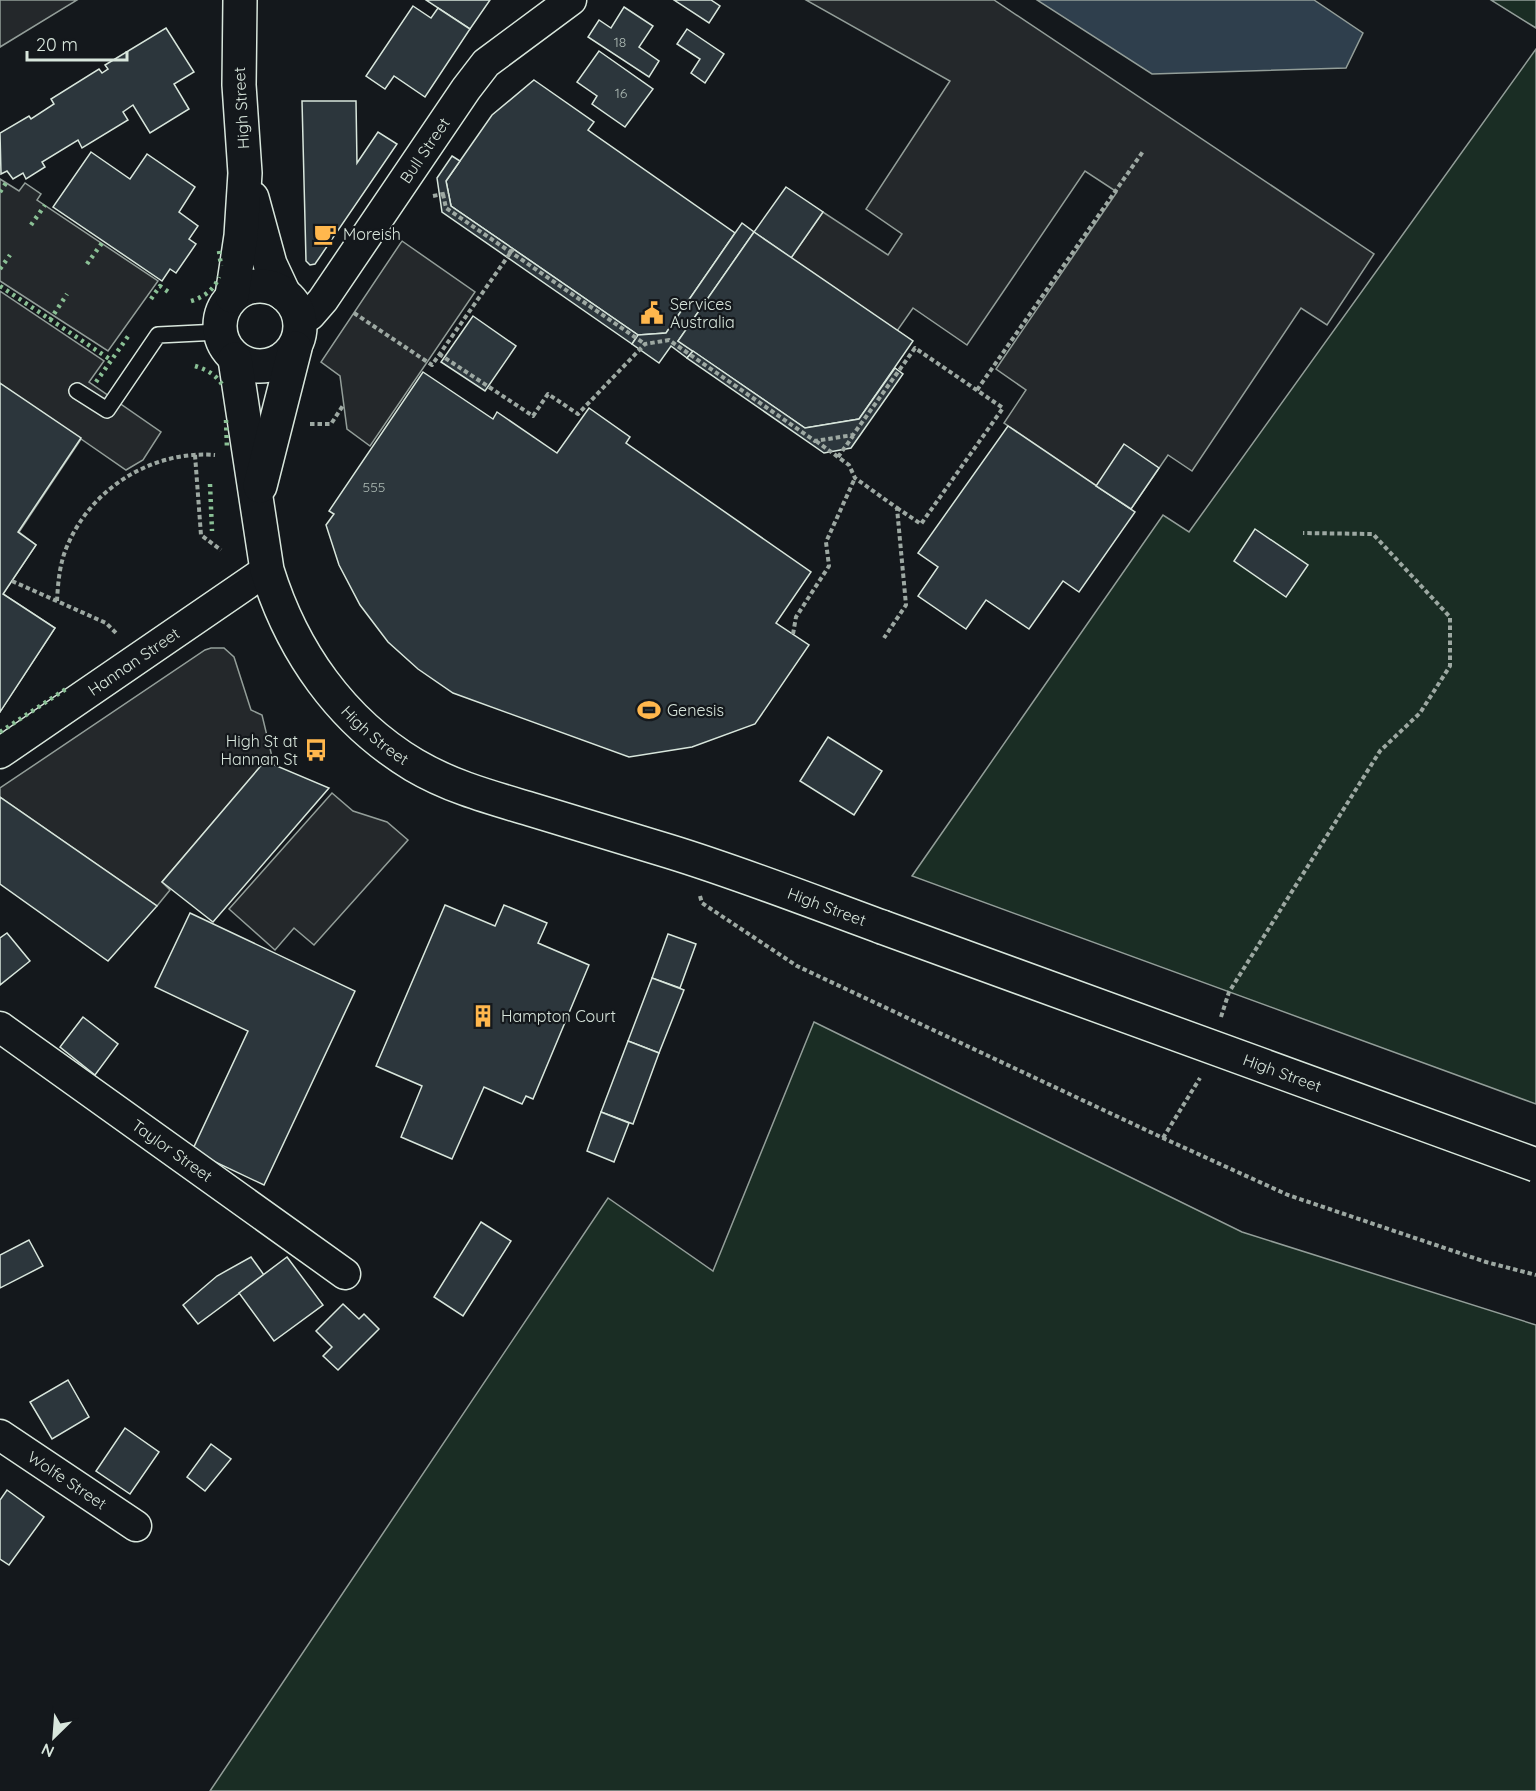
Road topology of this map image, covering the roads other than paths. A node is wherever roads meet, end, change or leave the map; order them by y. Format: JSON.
{"nodes":[{"id":1,"x":234,"y":0,"type":"edge"},
{"id":2,"x":240,"y":0,"type":"edge"},
{"id":3,"x":559,"y":4,"type":"edge"},
{"id":4,"x":239,"y":42,"type":"junction"},
{"id":5,"x":245,"y":173,"type":"junction"},
{"id":6,"x":232,"y":296,"type":"junction"},
{"id":7,"x":293,"y":320,"type":"junction"},
{"id":8,"x":227,"y":345,"type":"junction"},
{"id":9,"x":77,"y":391,"type":"dead end"},
{"id":10,"x":256,"y":502,"type":"junction"},
{"id":11,"x":267,"y":570,"type":"junction"},
{"id":12,"x":0,"y":753,"type":"edge"},
{"id":13,"x":0,"y":1027,"type":"edge"},
{"id":14,"x":1536,"y":1165,"type":"edge"},
{"id":15,"x":345,"y":1274,"type":"dead end"},
{"id":16,"x":0,"y":1434,"type":"edge"},
{"id":17,"x":136,"y":1526,"type":"dead end"}],
"edges":[{"from":1,"to":4,"type":"main road","name":"High Street"},
{"from":2,"to":4,"type":"main road","name":"High Street"},
{"from":3,"to":7,"type":"street","name":"Bull Street"},
{"from":4,"to":5,"type":"main road","name":"High Street"},
{"from":5,"to":6,"type":"main road","name":"High Street"},
{"from":5,"to":7,"type":"main road","name":"High Street"},
{"from":6,"to":7,"type":"main road"},
{"from":6,"to":8,"type":"main road"},
{"from":7,"to":8,"type":"main road"},
{"from":7,"to":10,"type":"main road","name":"High Street"},
{"from":8,"to":9,"type":"lane"},
{"from":8,"to":10,"type":"main road","name":"High Street"},
{"from":10,"to":11,"type":"main road","name":"High Street"},
{"from":11,"to":12,"type":"street","name":"Hannan Street"},
{"from":11,"to":14,"type":"main road","name":"High Street","bridge":true},
{"from":13,"to":15,"type":"street","name":"Taylor Street"},
{"from":16,"to":17,"type":"street","name":"Wolfe Street"}]}
